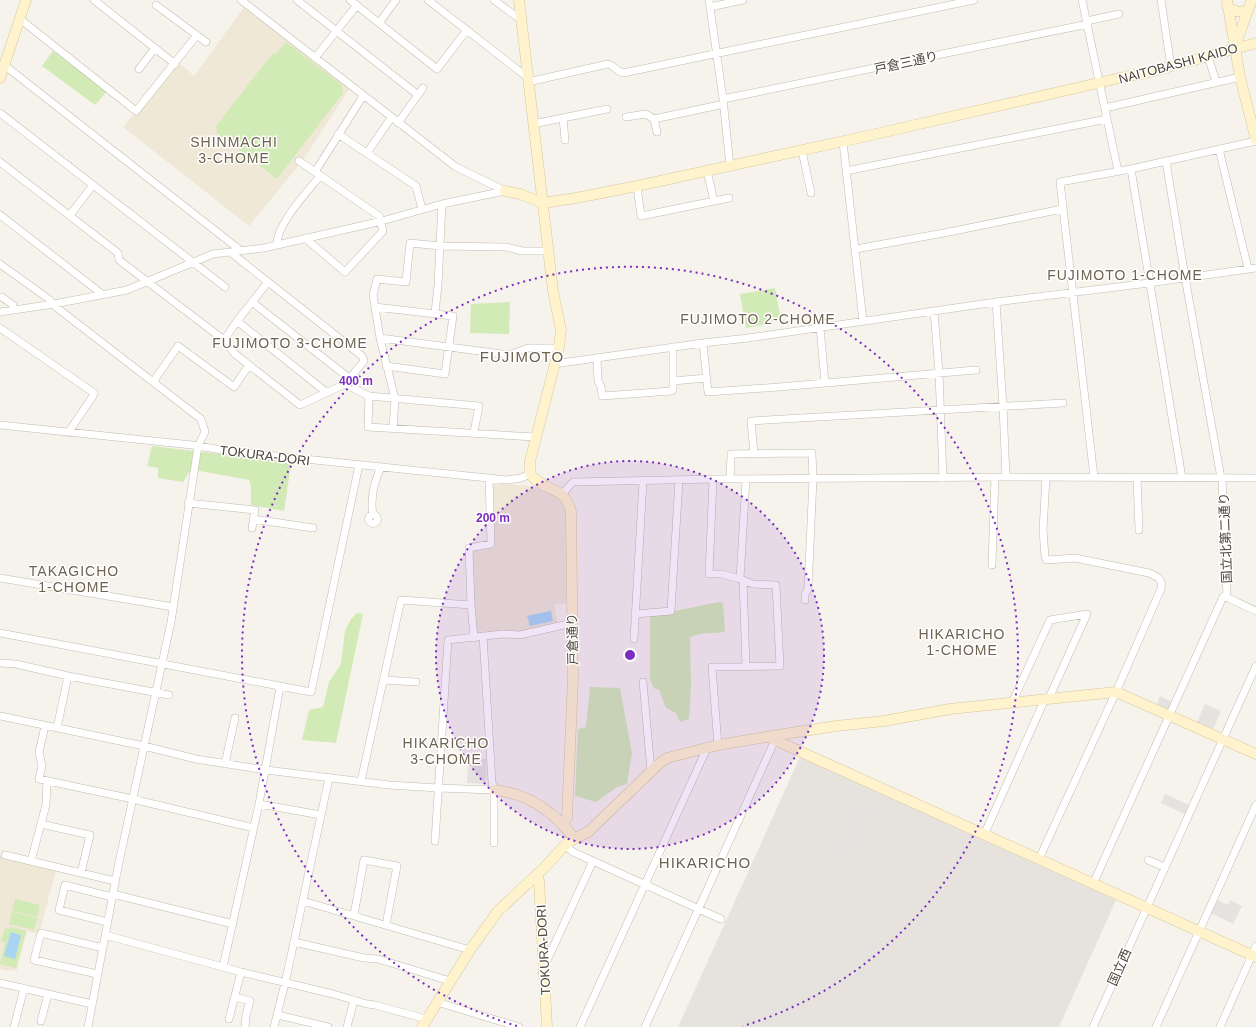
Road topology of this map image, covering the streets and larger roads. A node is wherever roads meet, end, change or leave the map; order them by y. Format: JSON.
{"nodes":[{"id":1,"x":26,"y":0,"type":"edge"},
{"id":2,"x":94,"y":0,"type":"edge"},
{"id":3,"x":241,"y":0,"type":"edge"},
{"id":4,"x":297,"y":0,"type":"edge"},
{"id":5,"x":396,"y":0,"type":"edge"},
{"id":6,"x":428,"y":0,"type":"edge"},
{"id":7,"x":494,"y":0,"type":"edge"},
{"id":8,"x":519,"y":0,"type":"edge"},
{"id":9,"x":743,"y":0,"type":"edge"},
{"id":10,"x":974,"y":0,"type":"edge"},
{"id":11,"x":1082,"y":0,"type":"edge"},
{"id":12,"x":1161,"y":0,"type":"edge"},
{"id":13,"x":1252,"y":0,"type":"edge"},
{"id":14,"x":354,"y":2,"type":"edge"},
{"id":15,"x":710,"y":3,"type":"edge"},
{"id":16,"x":1227,"y":3,"type":"edge"},
{"id":17,"x":156,"y":5,"type":"dead end"},
{"id":18,"x":1248,"y":10,"type":"junction"},
{"id":19,"x":1119,"y":14,"type":"dead end"},
{"id":20,"x":20,"y":19,"type":"junction"},
{"id":21,"x":521,"y":20,"type":"junction"},
{"id":22,"x":1088,"y":22,"type":"junction"},
{"id":23,"x":378,"y":23,"type":"junction"},
{"id":24,"x":466,"y":30,"type":"junction"},
{"id":25,"x":336,"y":31,"type":"junction"},
{"id":26,"x":197,"y":35,"type":"junction"},
{"id":27,"x":206,"y":42,"type":"dead end"},
{"id":28,"x":1256,"y":43,"type":"edge"},
{"id":29,"x":155,"y":48,"type":"junction"},
{"id":30,"x":1234,"y":48,"type":"junction"},
{"id":31,"x":716,"y":53,"type":"junction"},
{"id":32,"x":1208,"y":56,"type":"junction"},
{"id":33,"x":315,"y":58,"type":"junction"},
{"id":34,"x":175,"y":64,"type":"junction"},
{"id":35,"x":4,"y":65,"type":"junction"},
{"id":36,"x":1171,"y":67,"type":"junction"},
{"id":37,"x":139,"y":69,"type":"dead end"},
{"id":38,"x":1240,"y":77,"type":"junction"},
{"id":39,"x":0,"y":78,"type":"edge"},
{"id":40,"x":528,"y":80,"type":"junction"},
{"id":41,"x":1216,"y":82,"type":"junction"},
{"id":42,"x":1100,"y":83,"type":"junction"},
{"id":43,"x":423,"y":88,"type":"dead end"},
{"id":44,"x":418,"y":95,"type":"junction"},
{"id":45,"x":363,"y":96,"type":"junction"},
{"id":46,"x":723,"y":102,"type":"junction"},
{"id":47,"x":607,"y":108,"type":"dead end"},
{"id":48,"x":1105,"y":108,"type":"junction"},
{"id":49,"x":0,"y":113,"type":"edge"},
{"id":50,"x":626,"y":117,"type":"dead end"},
{"id":51,"x":391,"y":118,"type":"junction"},
{"id":52,"x":563,"y":118,"type":"junction"},
{"id":53,"x":1107,"y":119,"type":"junction"},
{"id":54,"x":654,"y":120,"type":"junction"},
{"id":55,"x":398,"y":123,"type":"junction"},
{"id":56,"x":533,"y":124,"type":"junction"},
{"id":57,"x":657,"y":132,"type":"dead end"},
{"id":58,"x":338,"y":134,"type":"junction"},
{"id":59,"x":566,"y":140,"type":"dead end"},
{"id":60,"x":1256,"y":140,"type":"edge"},
{"id":61,"x":843,"y":142,"type":"junction"},
{"id":62,"x":1219,"y":149,"type":"junction"},
{"id":63,"x":802,"y":150,"type":"junction"},
{"id":64,"x":367,"y":153,"type":"junction"},
{"id":65,"x":299,"y":161,"type":"dead end"},
{"id":66,"x":1166,"y":161,"type":"junction"},
{"id":67,"x":0,"y":162,"type":"edge"},
{"id":68,"x":730,"y":166,"type":"junction"},
{"id":69,"x":1131,"y":169,"type":"junction"},
{"id":70,"x":1118,"y":170,"type":"junction"},
{"id":71,"x":707,"y":171,"type":"junction"},
{"id":72,"x":846,"y":171,"type":"junction"},
{"id":73,"x":317,"y":174,"type":"junction"},
{"id":74,"x":93,"y":185,"type":"junction"},
{"id":75,"x":637,"y":186,"type":"junction"},
{"id":76,"x":505,"y":191,"type":"junction"},
{"id":77,"x":811,"y":193,"type":"dead end"},
{"id":78,"x":729,"y":198,"type":"dead end"},
{"id":79,"x":714,"y":201,"type":"junction"},
{"id":80,"x":543,"y":203,"type":"junction"},
{"id":81,"x":442,"y":204,"type":"junction"},
{"id":82,"x":422,"y":209,"type":"junction"},
{"id":83,"x":1062,"y":209,"type":"junction"},
{"id":84,"x":0,"y":215,"type":"edge"},
{"id":85,"x":70,"y":216,"type":"junction"},
{"id":86,"x":382,"y":221,"type":"junction"},
{"id":87,"x":305,"y":238,"type":"junction"},
{"id":88,"x":277,"y":245,"type":"junction"},
{"id":89,"x":440,"y":246,"type":"junction"},
{"id":90,"x":856,"y":248,"type":"junction"},
{"id":91,"x":240,"y":250,"type":"junction"},
{"id":92,"x":548,"y":250,"type":"junction"},
{"id":93,"x":230,"y":252,"type":"junction"},
{"id":94,"x":192,"y":262,"type":"junction"},
{"id":95,"x":0,"y":264,"type":"edge"},
{"id":96,"x":1248,"y":268,"type":"junction"},
{"id":97,"x":1256,"y":268,"type":"edge"},
{"id":98,"x":1185,"y":277,"type":"junction"},
{"id":99,"x":148,"y":281,"type":"junction"},
{"id":100,"x":268,"y":282,"type":"junction"},
{"id":101,"x":1149,"y":283,"type":"junction"},
{"id":102,"x":225,"y":287,"type":"dead end"},
{"id":103,"x":1072,"y":292,"type":"junction"},
{"id":104,"x":102,"y":294,"type":"junction"},
{"id":105,"x":2,"y":297,"type":"dead end"},
{"id":106,"x":252,"y":302,"type":"junction"},
{"id":107,"x":996,"y":302,"type":"junction"},
{"id":108,"x":54,"y":304,"type":"junction"},
{"id":109,"x":375,"y":307,"type":"junction"},
{"id":110,"x":14,"y":310,"type":"junction"},
{"id":111,"x":934,"y":311,"type":"junction"},
{"id":112,"x":0,"y":312,"type":"edge"},
{"id":113,"x":435,"y":314,"type":"junction"},
{"id":114,"x":237,"y":321,"type":"junction"},
{"id":115,"x":863,"y":321,"type":"junction"},
{"id":116,"x":820,"y":327,"type":"junction"},
{"id":117,"x":0,"y":328,"type":"edge"},
{"id":118,"x":380,"y":338,"type":"junction"},
{"id":119,"x":224,"y":340,"type":"junction"},
{"id":120,"x":704,"y":343,"type":"junction"},
{"id":121,"x":448,"y":347,"type":"junction"},
{"id":122,"x":673,"y":347,"type":"junction"},
{"id":123,"x":558,"y":348,"type":"junction"},
{"id":124,"x":597,"y":358,"type":"junction"},
{"id":125,"x":554,"y":364,"type":"junction"},
{"id":126,"x":249,"y":365,"type":"junction"},
{"id":127,"x":386,"y":366,"type":"junction"},
{"id":128,"x":976,"y":370,"type":"dead end"},
{"id":129,"x":939,"y":373,"type":"junction"},
{"id":130,"x":707,"y":378,"type":"junction"},
{"id":131,"x":347,"y":381,"type":"junction"},
{"id":132,"x":673,"y":381,"type":"junction"},
{"id":133,"x":154,"y":382,"type":"junction"},
{"id":134,"x":825,"y":383,"type":"junction"},
{"id":135,"x":326,"y":392,"type":"junction"},
{"id":136,"x":369,"y":396,"type":"junction"},
{"id":137,"x":395,"y":399,"type":"junction"},
{"id":138,"x":1063,"y":403,"type":"dead end"},
{"id":139,"x":1003,"y":406,"type":"junction"},
{"id":140,"x":940,"y":410,"type":"junction"},
{"id":141,"x":0,"y":425,"type":"edge"},
{"id":142,"x":393,"y":428,"type":"junction"},
{"id":143,"x":474,"y":432,"type":"junction"},
{"id":144,"x":68,"y":433,"type":"junction"},
{"id":145,"x":535,"y":436,"type":"junction"},
{"id":146,"x":198,"y":446,"type":"junction"},
{"id":147,"x":754,"y":454,"type":"junction"},
{"id":148,"x":359,"y":465,"type":"junction"},
{"id":149,"x":381,"y":467,"type":"junction"},
{"id":150,"x":530,"y":474,"type":"junction"},
{"id":151,"x":995,"y":477,"type":"junction"},
{"id":152,"x":1006,"y":477,"type":"junction"},
{"id":153,"x":1094,"y":477,"type":"junction"},
{"id":154,"x":489,"y":478,"type":"junction"},
{"id":155,"x":813,"y":478,"type":"junction"},
{"id":156,"x":943,"y":478,"type":"junction"},
{"id":157,"x":1046,"y":478,"type":"junction"},
{"id":158,"x":1137,"y":478,"type":"junction"},
{"id":159,"x":1182,"y":478,"type":"junction"},
{"id":160,"x":1222,"y":478,"type":"junction"},
{"id":161,"x":1256,"y":478,"type":"edge"},
{"id":162,"x":713,"y":479,"type":"junction"},
{"id":163,"x":730,"y":479,"type":"junction"},
{"id":164,"x":746,"y":479,"type":"junction"},
{"id":165,"x":679,"y":480,"type":"junction"},
{"id":166,"x":643,"y":481,"type":"junction"},
{"id":167,"x":562,"y":494,"type":"junction"},
{"id":168,"x":188,"y":503,"type":"junction"},
{"id":169,"x":373,"y":515,"type":"dead end"},
{"id":170,"x":253,"y":519,"type":"junction"},
{"id":171,"x":252,"y":528,"type":"dead end"},
{"id":172,"x":313,"y":528,"type":"dead end"},
{"id":173,"x":1139,"y":530,"type":"dead end"},
{"id":174,"x":992,"y":564,"type":"dead end"},
{"id":175,"x":0,"y":578,"type":"edge"},
{"id":176,"x":741,"y":579,"type":"junction"},
{"id":177,"x":1227,"y":597,"type":"junction"},
{"id":178,"x":805,"y":600,"type":"dead end"},
{"id":179,"x":471,"y":605,"type":"junction"},
{"id":180,"x":173,"y":607,"type":"junction"},
{"id":181,"x":1256,"y":611,"type":"edge"},
{"id":182,"x":635,"y":614,"type":"junction"},
{"id":183,"x":572,"y":623,"type":"junction"},
{"id":184,"x":0,"y":633,"type":"edge"},
{"id":185,"x":483,"y":636,"type":"junction"},
{"id":186,"x":474,"y":638,"type":"junction"},
{"id":187,"x":634,"y":639,"type":"dead end"},
{"id":188,"x":0,"y":663,"type":"edge"},
{"id":189,"x":163,"y":664,"type":"junction"},
{"id":190,"x":746,"y":666,"type":"junction"},
{"id":191,"x":1256,"y":666,"type":"edge"},
{"id":192,"x":68,"y":676,"type":"junction"},
{"id":193,"x":384,"y":680,"type":"junction"},
{"id":194,"x":416,"y":682,"type":"dead end"},
{"id":195,"x":643,"y":682,"type":"dead end"},
{"id":196,"x":280,"y":687,"type":"junction"},
{"id":197,"x":157,"y":692,"type":"junction"},
{"id":198,"x":1116,"y":692,"type":"junction"},
{"id":199,"x":169,"y":695,"type":"dead end"},
{"id":200,"x":1047,"y":698,"type":"junction"},
{"id":201,"x":1012,"y":703,"type":"junction"},
{"id":202,"x":1169,"y":715,"type":"junction"},
{"id":203,"x":0,"y":716,"type":"edge"},
{"id":204,"x":235,"y":718,"type":"dead end"},
{"id":205,"x":45,"y":726,"type":"junction"},
{"id":206,"x":57,"y":728,"type":"junction"},
{"id":207,"x":771,"y":738,"type":"junction"},
{"id":208,"x":1222,"y":740,"type":"junction"},
{"id":209,"x":144,"y":746,"type":"junction"},
{"id":210,"x":718,"y":746,"type":"junction"},
{"id":211,"x":707,"y":748,"type":"junction"},
{"id":212,"x":1256,"y":754,"type":"edge"},
{"id":213,"x":225,"y":764,"type":"junction"},
{"id":214,"x":266,"y":770,"type":"junction"},
{"id":215,"x":651,"y":771,"type":"junction"},
{"id":216,"x":329,"y":778,"type":"junction"},
{"id":217,"x":47,"y":781,"type":"junction"},
{"id":218,"x":361,"y":781,"type":"junction"},
{"id":219,"x":438,"y":788,"type":"junction"},
{"id":220,"x":494,"y":790,"type":"junction"},
{"id":221,"x":131,"y":800,"type":"junction"},
{"id":222,"x":259,"y":804,"type":"junction"},
{"id":223,"x":1256,"y":805,"type":"edge"},
{"id":224,"x":321,"y":815,"type":"junction"},
{"id":225,"x":41,"y":824,"type":"junction"},
{"id":226,"x":563,"y":824,"type":"junction"},
{"id":227,"x":254,"y":828,"type":"junction"},
{"id":228,"x":984,"y":834,"type":"junction"},
{"id":229,"x":574,"y":838,"type":"junction"},
{"id":230,"x":435,"y":841,"type":"dead end"},
{"id":231,"x":494,"y":843,"type":"dead end"},
{"id":232,"x":565,"y":845,"type":"junction"},
{"id":233,"x":5,"y":855,"type":"dead end"},
{"id":234,"x":1039,"y":860,"type":"junction"},
{"id":235,"x":1148,"y":860,"type":"dead end"},
{"id":236,"x":31,"y":861,"type":"junction"},
{"id":237,"x":593,"y":861,"type":"junction"},
{"id":238,"x":1164,"y":867,"type":"junction"},
{"id":239,"x":81,"y":873,"type":"junction"},
{"id":240,"x":536,"y":874,"type":"junction"},
{"id":241,"x":115,"y":881,"type":"junction"},
{"id":242,"x":1093,"y":884,"type":"junction"},
{"id":243,"x":645,"y":885,"type":"junction"},
{"id":244,"x":112,"y":895,"type":"junction"},
{"id":245,"x":303,"y":901,"type":"junction"},
{"id":246,"x":1146,"y":908,"type":"junction"},
{"id":247,"x":699,"y":909,"type":"junction"},
{"id":248,"x":354,"y":915,"type":"junction"},
{"id":249,"x":721,"y":919,"type":"dead end"},
{"id":250,"x":107,"y":922,"type":"junction"},
{"id":251,"x":233,"y":924,"type":"junction"},
{"id":252,"x":386,"y":925,"type":"junction"},
{"id":253,"x":1199,"y":932,"type":"junction"},
{"id":254,"x":105,"y":935,"type":"junction"},
{"id":255,"x":294,"y":942,"type":"junction"},
{"id":256,"x":102,"y":948,"type":"junction"},
{"id":257,"x":470,"y":950,"type":"junction"},
{"id":258,"x":1255,"y":953,"type":"edge"},
{"id":259,"x":223,"y":967,"type":"junction"},
{"id":260,"x":544,"y":967,"type":"junction"},
{"id":261,"x":241,"y":972,"type":"junction"},
{"id":262,"x":97,"y":976,"type":"junction"},
{"id":263,"x":450,"y":981,"type":"junction"},
{"id":264,"x":286,"y":982,"type":"junction"},
{"id":265,"x":0,"y":983,"type":"edge"},
{"id":266,"x":24,"y":988,"type":"junction"},
{"id":267,"x":48,"y":994,"type":"junction"},
{"id":268,"x":235,"y":997,"type":"junction"},
{"id":269,"x":354,"y":1000,"type":"junction"},
{"id":270,"x":437,"y":1002,"type":"junction"},
{"id":271,"x":92,"y":1004,"type":"junction"},
{"id":272,"x":278,"y":1015,"type":"junction"},
{"id":273,"x":229,"y":1019,"type":"dead end"},
{"id":274,"x":41,"y":1021,"type":"dead end"},
{"id":275,"x":424,"y":1023,"type":"edge"},
{"id":276,"x":14,"y":1027,"type":"edge"},
{"id":277,"x":88,"y":1027,"type":"edge"},
{"id":278,"x":245,"y":1027,"type":"edge"},
{"id":279,"x":274,"y":1027,"type":"edge"},
{"id":280,"x":328,"y":1027,"type":"edge"},
{"id":281,"x":347,"y":1027,"type":"edge"},
{"id":282,"x":519,"y":1027,"type":"edge"},
{"id":283,"x":547,"y":1027,"type":"edge"},
{"id":284,"x":580,"y":1027,"type":"edge"},
{"id":285,"x":645,"y":1027,"type":"edge"},
{"id":286,"x":1093,"y":1027,"type":"edge"},
{"id":287,"x":1156,"y":1027,"type":"edge"},
{"id":288,"x":1220,"y":1027,"type":"edge"}],
"edges":[{"from":1,"to":20,"type":"street"},
{"from":2,"to":29,"type":"street"},
{"from":3,"to":33,"type":"street"},
{"from":4,"to":25,"type":"street"},
{"from":5,"to":23,"type":"street"},
{"from":6,"to":24,"type":"street"},
{"from":7,"to":21,"type":"street"},
{"from":8,"to":21,"type":"street"},
{"from":9,"to":15,"type":"street"},
{"from":10,"to":31,"type":"street"},
{"from":11,"to":22,"type":"street"},
{"from":12,"to":36,"type":"street"},
{"from":13,"to":18,"type":"street"},
{"from":14,"to":23,"type":"street"},
{"from":14,"to":25,"type":"street"},
{"from":15,"to":31,"type":"street"},
{"from":16,"to":18,"type":"street"},
{"from":16,"to":30,"type":"street"},
{"from":17,"to":26,"type":"street"},
{"from":18,"to":30,"type":"street"},
{"from":19,"to":22,"type":"street","name":"戸倉三通り"},
{"from":20,"to":34,"type":"street"},
{"from":20,"to":35,"type":"street"},
{"from":21,"to":40,"type":"street"},
{"from":22,"to":42,"type":"street"},
{"from":22,"to":46,"type":"street","name":"戸倉三通り"},
{"from":23,"to":24,"type":"street"},
{"from":24,"to":40,"type":"street"},
{"from":25,"to":33,"type":"street"},
{"from":25,"to":44,"type":"street"},
{"from":26,"to":27,"type":"street"},
{"from":26,"to":34,"type":"street"},
{"from":28,"to":30,"type":"street","name":"NAITOBASHI KAIDO"},
{"from":29,"to":34,"type":"street"},
{"from":29,"to":37,"type":"street"},
{"from":30,"to":32,"type":"street","name":"NAITOBASHI KAIDO"},
{"from":30,"to":38,"type":"street"},
{"from":31,"to":40,"type":"street"},
{"from":31,"to":46,"type":"street"},
{"from":32,"to":36,"type":"street","name":"NAITOBASHI KAIDO"},
{"from":32,"to":41,"type":"street"},
{"from":33,"to":45,"type":"street"},
{"from":35,"to":39,"type":"street"},
{"from":35,"to":91,"type":"street"},
{"from":36,"to":42,"type":"street","name":"NAITOBASHI KAIDO"},
{"from":38,"to":41,"type":"street"},
{"from":38,"to":60,"type":"street"},
{"from":40,"to":56,"type":"street"},
{"from":41,"to":48,"type":"street"},
{"from":42,"to":48,"type":"street"},
{"from":42,"to":61,"type":"street","name":"NAITOBASHI KAIDO"},
{"from":43,"to":44,"type":"street"},
{"from":44,"to":55,"type":"street"},
{"from":45,"to":51,"type":"street"},
{"from":45,"to":58,"type":"street"},
{"from":46,"to":54,"type":"street","name":"戸倉三通り"},
{"from":46,"to":68,"type":"street"},
{"from":47,"to":52,"type":"street"},
{"from":48,"to":53,"type":"street"},
{"from":49,"to":74,"type":"street"},
{"from":50,"to":54,"type":"street"},
{"from":51,"to":55,"type":"street"},
{"from":51,"to":64,"type":"street"},
{"from":52,"to":56,"type":"street"},
{"from":52,"to":59,"type":"street"},
{"from":53,"to":70,"type":"street"},
{"from":53,"to":72,"type":"street"},
{"from":54,"to":57,"type":"street"},
{"from":55,"to":76,"type":"street"},
{"from":56,"to":80,"type":"street"},
{"from":58,"to":64,"type":"street"},
{"from":58,"to":73,"type":"street"},
{"from":60,"to":62,"type":"street"},
{"from":61,"to":63,"type":"street","name":"NAITOBASHI KAIDO"},
{"from":61,"to":72,"type":"street"},
{"from":62,"to":66,"type":"street"},
{"from":62,"to":96,"type":"street"},
{"from":63,"to":68,"type":"street","name":"NAITOBASHI KAIDO"},
{"from":63,"to":77,"type":"street"},
{"from":64,"to":82,"type":"street"},
{"from":65,"to":73,"type":"street"},
{"from":66,"to":69,"type":"street"},
{"from":66,"to":98,"type":"street","name":"国立北第二通り"},
{"from":67,"to":85,"type":"street"},
{"from":68,"to":71,"type":"street","name":"NAITOBASHI KAIDO"},
{"from":69,"to":70,"type":"street"},
{"from":69,"to":101,"type":"street"},
{"from":70,"to":83,"type":"street"},
{"from":71,"to":75,"type":"street","name":"NAITOBASHI KAIDO"},
{"from":71,"to":79,"type":"street"},
{"from":72,"to":90,"type":"street"},
{"from":73,"to":86,"type":"street"},
{"from":73,"to":88,"type":"street"},
{"from":74,"to":85,"type":"street"},
{"from":74,"to":94,"type":"street"},
{"from":75,"to":79,"type":"street"},
{"from":75,"to":80,"type":"street","name":"NAITOBASHI KAIDO"},
{"from":76,"to":80,"type":"street"},
{"from":76,"to":81,"type":"street"},
{"from":78,"to":79,"type":"street"},
{"from":80,"to":92,"type":"street"},
{"from":81,"to":82,"type":"street"},
{"from":81,"to":89,"type":"street"},
{"from":82,"to":86,"type":"street"},
{"from":83,"to":90,"type":"street"},
{"from":83,"to":103,"type":"street"},
{"from":84,"to":104,"type":"street"},
{"from":85,"to":99,"type":"street"},
{"from":86,"to":87,"type":"street"},
{"from":86,"to":87,"type":"street"},
{"from":87,"to":88,"type":"street"},
{"from":88,"to":91,"type":"street"},
{"from":89,"to":92,"type":"street"},
{"from":89,"to":109,"type":"street"},
{"from":89,"to":113,"type":"street"},
{"from":90,"to":115,"type":"street"},
{"from":91,"to":93,"type":"street"},
{"from":92,"to":123,"type":"street"},
{"from":93,"to":94,"type":"street"},
{"from":93,"to":100,"type":"street"},
{"from":94,"to":99,"type":"street"},
{"from":94,"to":102,"type":"street"},
{"from":95,"to":108,"type":"street"},
{"from":96,"to":97,"type":"street"},
{"from":96,"to":98,"type":"street"},
{"from":98,"to":101,"type":"street"},
{"from":98,"to":160,"type":"street","name":"国立北第二通り"},
{"from":99,"to":104,"type":"street"},
{"from":99,"to":119,"type":"street"},
{"from":100,"to":106,"type":"street"},
{"from":100,"to":131,"type":"street"},
{"from":101,"to":103,"type":"street"},
{"from":101,"to":159,"type":"street"},
{"from":103,"to":107,"type":"street"},
{"from":103,"to":153,"type":"street"},
{"from":104,"to":108,"type":"street"},
{"from":105,"to":110,"type":"street"},
{"from":106,"to":114,"type":"street"},
{"from":106,"to":131,"type":"street"},
{"from":107,"to":111,"type":"street"},
{"from":107,"to":139,"type":"street"},
{"from":108,"to":110,"type":"street"},
{"from":108,"to":133,"type":"street"},
{"from":109,"to":113,"type":"street"},
{"from":109,"to":118,"type":"street"},
{"from":110,"to":112,"type":"street"},
{"from":111,"to":115,"type":"street"},
{"from":111,"to":129,"type":"street"},
{"from":113,"to":121,"type":"street"},
{"from":114,"to":119,"type":"street"},
{"from":114,"to":135,"type":"street"},
{"from":115,"to":116,"type":"street"},
{"from":116,"to":120,"type":"street"},
{"from":116,"to":134,"type":"street"},
{"from":117,"to":144,"type":"street"},
{"from":118,"to":121,"type":"street"},
{"from":118,"to":127,"type":"street"},
{"from":119,"to":126,"type":"street"},
{"from":120,"to":122,"type":"street"},
{"from":120,"to":130,"type":"street"},
{"from":121,"to":123,"type":"street"},
{"from":121,"to":127,"type":"street"},
{"from":122,"to":124,"type":"street"},
{"from":122,"to":132,"type":"street"},
{"from":123,"to":125,"type":"street"},
{"from":124,"to":125,"type":"street"},
{"from":124,"to":132,"type":"street"},
{"from":125,"to":145,"type":"street"},
{"from":126,"to":133,"type":"street"},
{"from":126,"to":135,"type":"street"},
{"from":127,"to":137,"type":"street"},
{"from":128,"to":129,"type":"street"},
{"from":129,"to":134,"type":"street"},
{"from":129,"to":140,"type":"street"},
{"from":130,"to":132,"type":"street"},
{"from":130,"to":134,"type":"street"},
{"from":131,"to":135,"type":"street"},
{"from":131,"to":136,"type":"street"},
{"from":133,"to":146,"type":"street"},
{"from":136,"to":137,"type":"street"},
{"from":136,"to":142,"type":"street"},
{"from":137,"to":142,"type":"street"},
{"from":137,"to":143,"type":"street"},
{"from":138,"to":139,"type":"street"},
{"from":139,"to":140,"type":"street"},
{"from":139,"to":152,"type":"street"},
{"from":140,"to":147,"type":"street"},
{"from":140,"to":156,"type":"street"},
{"from":141,"to":144,"type":"street","name":"TOKURA-DORI"},
{"from":142,"to":143,"type":"street"},
{"from":143,"to":145,"type":"street"},
{"from":144,"to":146,"type":"street","name":"TOKURA-DORI"},
{"from":145,"to":150,"type":"street"},
{"from":146,"to":148,"type":"street","name":"TOKURA-DORI"},
{"from":146,"to":168,"type":"street"},
{"from":147,"to":155,"type":"street"},
{"from":147,"to":163,"type":"street"},
{"from":148,"to":149,"type":"street","name":"TOKURA-DORI"},
{"from":148,"to":196,"type":"street"},
{"from":149,"to":154,"type":"street","name":"TOKURA-DORI"},
{"from":149,"to":169,"type":"street"},
{"from":150,"to":154,"type":"street","name":"TOKURA-DORI"},
{"from":150,"to":167,"type":"street"},
{"from":151,"to":152,"type":"street"},
{"from":151,"to":156,"type":"street"},
{"from":151,"to":174,"type":"street"},
{"from":152,"to":157,"type":"street"},
{"from":153,"to":157,"type":"street"},
{"from":153,"to":158,"type":"street"},
{"from":154,"to":179,"type":"street"},
{"from":155,"to":156,"type":"street"},
{"from":155,"to":164,"type":"street"},
{"from":155,"to":178,"type":"street"},
{"from":157,"to":198,"type":"street"},
{"from":158,"to":159,"type":"street"},
{"from":158,"to":173,"type":"street"},
{"from":159,"to":160,"type":"street"},
{"from":160,"to":161,"type":"street"},
{"from":160,"to":177,"type":"street","name":"国立北第二通り"},
{"from":162,"to":163,"type":"street"},
{"from":162,"to":165,"type":"street"},
{"from":162,"to":176,"type":"street"},
{"from":163,"to":164,"type":"street"},
{"from":164,"to":176,"type":"street"},
{"from":165,"to":166,"type":"street"},
{"from":165,"to":182,"type":"street"},
{"from":166,"to":167,"type":"street"},
{"from":166,"to":182,"type":"street"},
{"from":167,"to":183,"type":"street","name":"戸倉通り"},
{"from":168,"to":170,"type":"street"},
{"from":168,"to":180,"type":"street"},
{"from":170,"to":171,"type":"street"},
{"from":170,"to":172,"type":"street"},
{"from":175,"to":180,"type":"street"},
{"from":176,"to":190,"type":"street"},
{"from":176,"to":190,"type":"street"},
{"from":177,"to":181,"type":"street"},
{"from":177,"to":202,"type":"street"},
{"from":179,"to":186,"type":"street"},
{"from":179,"to":193,"type":"street"},
{"from":180,"to":189,"type":"street"},
{"from":182,"to":187,"type":"street"},
{"from":183,"to":185,"type":"street"},
{"from":183,"to":226,"type":"street","name":"戸倉通り"},
{"from":184,"to":189,"type":"street"},
{"from":185,"to":186,"type":"street"},
{"from":185,"to":220,"type":"street"},
{"from":186,"to":219,"type":"street"},
{"from":188,"to":192,"type":"street"},
{"from":189,"to":196,"type":"street"},
{"from":189,"to":197,"type":"street"},
{"from":190,"to":210,"type":"street"},
{"from":191,"to":208,"type":"street","name":"国立西"},
{"from":192,"to":197,"type":"street"},
{"from":192,"to":206,"type":"street"},
{"from":193,"to":194,"type":"street"},
{"from":193,"to":218,"type":"street"},
{"from":195,"to":215,"type":"street"},
{"from":196,"to":214,"type":"street"},
{"from":197,"to":199,"type":"street"},
{"from":197,"to":209,"type":"street"},
{"from":198,"to":200,"type":"street"},
{"from":198,"to":202,"type":"street"},
{"from":198,"to":234,"type":"street"},
{"from":200,"to":201,"type":"street"},
{"from":200,"to":201,"type":"street"},
{"from":200,"to":228,"type":"street"},
{"from":201,"to":207,"type":"street"},
{"from":202,"to":208,"type":"street"},
{"from":202,"to":242,"type":"street"},
{"from":203,"to":205,"type":"street"},
{"from":204,"to":213,"type":"street"},
{"from":205,"to":206,"type":"street"},
{"from":205,"to":217,"type":"street"},
{"from":206,"to":209,"type":"street"},
{"from":207,"to":210,"type":"street"},
{"from":207,"to":228,"type":"street"},
{"from":207,"to":247,"type":"street"},
{"from":208,"to":212,"type":"street"},
{"from":208,"to":238,"type":"street","name":"国立西"},
{"from":209,"to":213,"type":"street"},
{"from":209,"to":221,"type":"street"},
{"from":210,"to":211,"type":"street"},
{"from":211,"to":215,"type":"street"},
{"from":211,"to":243,"type":"street"},
{"from":213,"to":214,"type":"street"},
{"from":214,"to":216,"type":"street"},
{"from":214,"to":222,"type":"street"},
{"from":215,"to":229,"type":"street"},
{"from":216,"to":218,"type":"street"},
{"from":216,"to":224,"type":"street"},
{"from":217,"to":221,"type":"street"},
{"from":217,"to":225,"type":"street"},
{"from":218,"to":219,"type":"street"},
{"from":219,"to":220,"type":"street"},
{"from":219,"to":230,"type":"street"},
{"from":220,"to":226,"type":"street"},
{"from":220,"to":231,"type":"street"},
{"from":221,"to":227,"type":"street"},
{"from":221,"to":241,"type":"street"},
{"from":222,"to":224,"type":"street"},
{"from":222,"to":227,"type":"street"},
{"from":223,"to":253,"type":"street"},
{"from":224,"to":245,"type":"street"},
{"from":225,"to":236,"type":"street"},
{"from":225,"to":239,"type":"street"},
{"from":226,"to":229,"type":"street"},
{"from":227,"to":251,"type":"street"},
{"from":228,"to":234,"type":"street"},
{"from":229,"to":232,"type":"street"},
{"from":232,"to":237,"type":"street"},
{"from":232,"to":240,"type":"street"},
{"from":233,"to":236,"type":"street"},
{"from":234,"to":242,"type":"street"},
{"from":235,"to":238,"type":"street"},
{"from":236,"to":239,"type":"street"},
{"from":237,"to":243,"type":"street"},
{"from":237,"to":260,"type":"street"},
{"from":238,"to":246,"type":"street","name":"国立西"},
{"from":239,"to":241,"type":"street"},
{"from":240,"to":257,"type":"street"},
{"from":240,"to":260,"type":"street","name":"TOKURA-DORI"},
{"from":241,"to":244,"type":"street"},
{"from":242,"to":246,"type":"street"},
{"from":243,"to":247,"type":"street"},
{"from":243,"to":284,"type":"street"},
{"from":244,"to":250,"type":"street"},
{"from":244,"to":250,"type":"street"},
{"from":244,"to":251,"type":"street"},
{"from":245,"to":248,"type":"street"},
{"from":245,"to":255,"type":"street"},
{"from":246,"to":253,"type":"street"},
{"from":246,"to":286,"type":"street","name":"国立西"},
{"from":247,"to":249,"type":"street"},
{"from":247,"to":285,"type":"street"},
{"from":248,"to":252,"type":"street"},
{"from":248,"to":252,"type":"street"},
{"from":250,"to":254,"type":"street"},
{"from":251,"to":259,"type":"street"},
{"from":252,"to":257,"type":"street"},
{"from":253,"to":258,"type":"street"},
{"from":253,"to":287,"type":"street"},
{"from":254,"to":256,"type":"street"},
{"from":254,"to":259,"type":"street"},
{"from":255,"to":263,"type":"street"},
{"from":255,"to":264,"type":"street"},
{"from":256,"to":262,"type":"street"},
{"from":256,"to":262,"type":"street"},
{"from":257,"to":263,"type":"street"},
{"from":258,"to":288,"type":"street"},
{"from":259,"to":261,"type":"street"},
{"from":260,"to":283,"type":"street","name":"TOKURA-DORI"},
{"from":261,"to":264,"type":"street"},
{"from":261,"to":268,"type":"street"},
{"from":262,"to":271,"type":"street"},
{"from":263,"to":270,"type":"street"},
{"from":264,"to":269,"type":"street"},
{"from":264,"to":272,"type":"street"},
{"from":265,"to":266,"type":"street"},
{"from":266,"to":267,"type":"street"},
{"from":266,"to":276,"type":"street"},
{"from":267,"to":271,"type":"street"},
{"from":267,"to":274,"type":"street"},
{"from":268,"to":273,"type":"street"},
{"from":268,"to":278,"type":"street"},
{"from":269,"to":275,"type":"street"},
{"from":269,"to":281,"type":"street"},
{"from":270,"to":275,"type":"street"},
{"from":270,"to":282,"type":"street"},
{"from":271,"to":277,"type":"street"},
{"from":272,"to":279,"type":"street"},
{"from":272,"to":280,"type":"street"}]}
